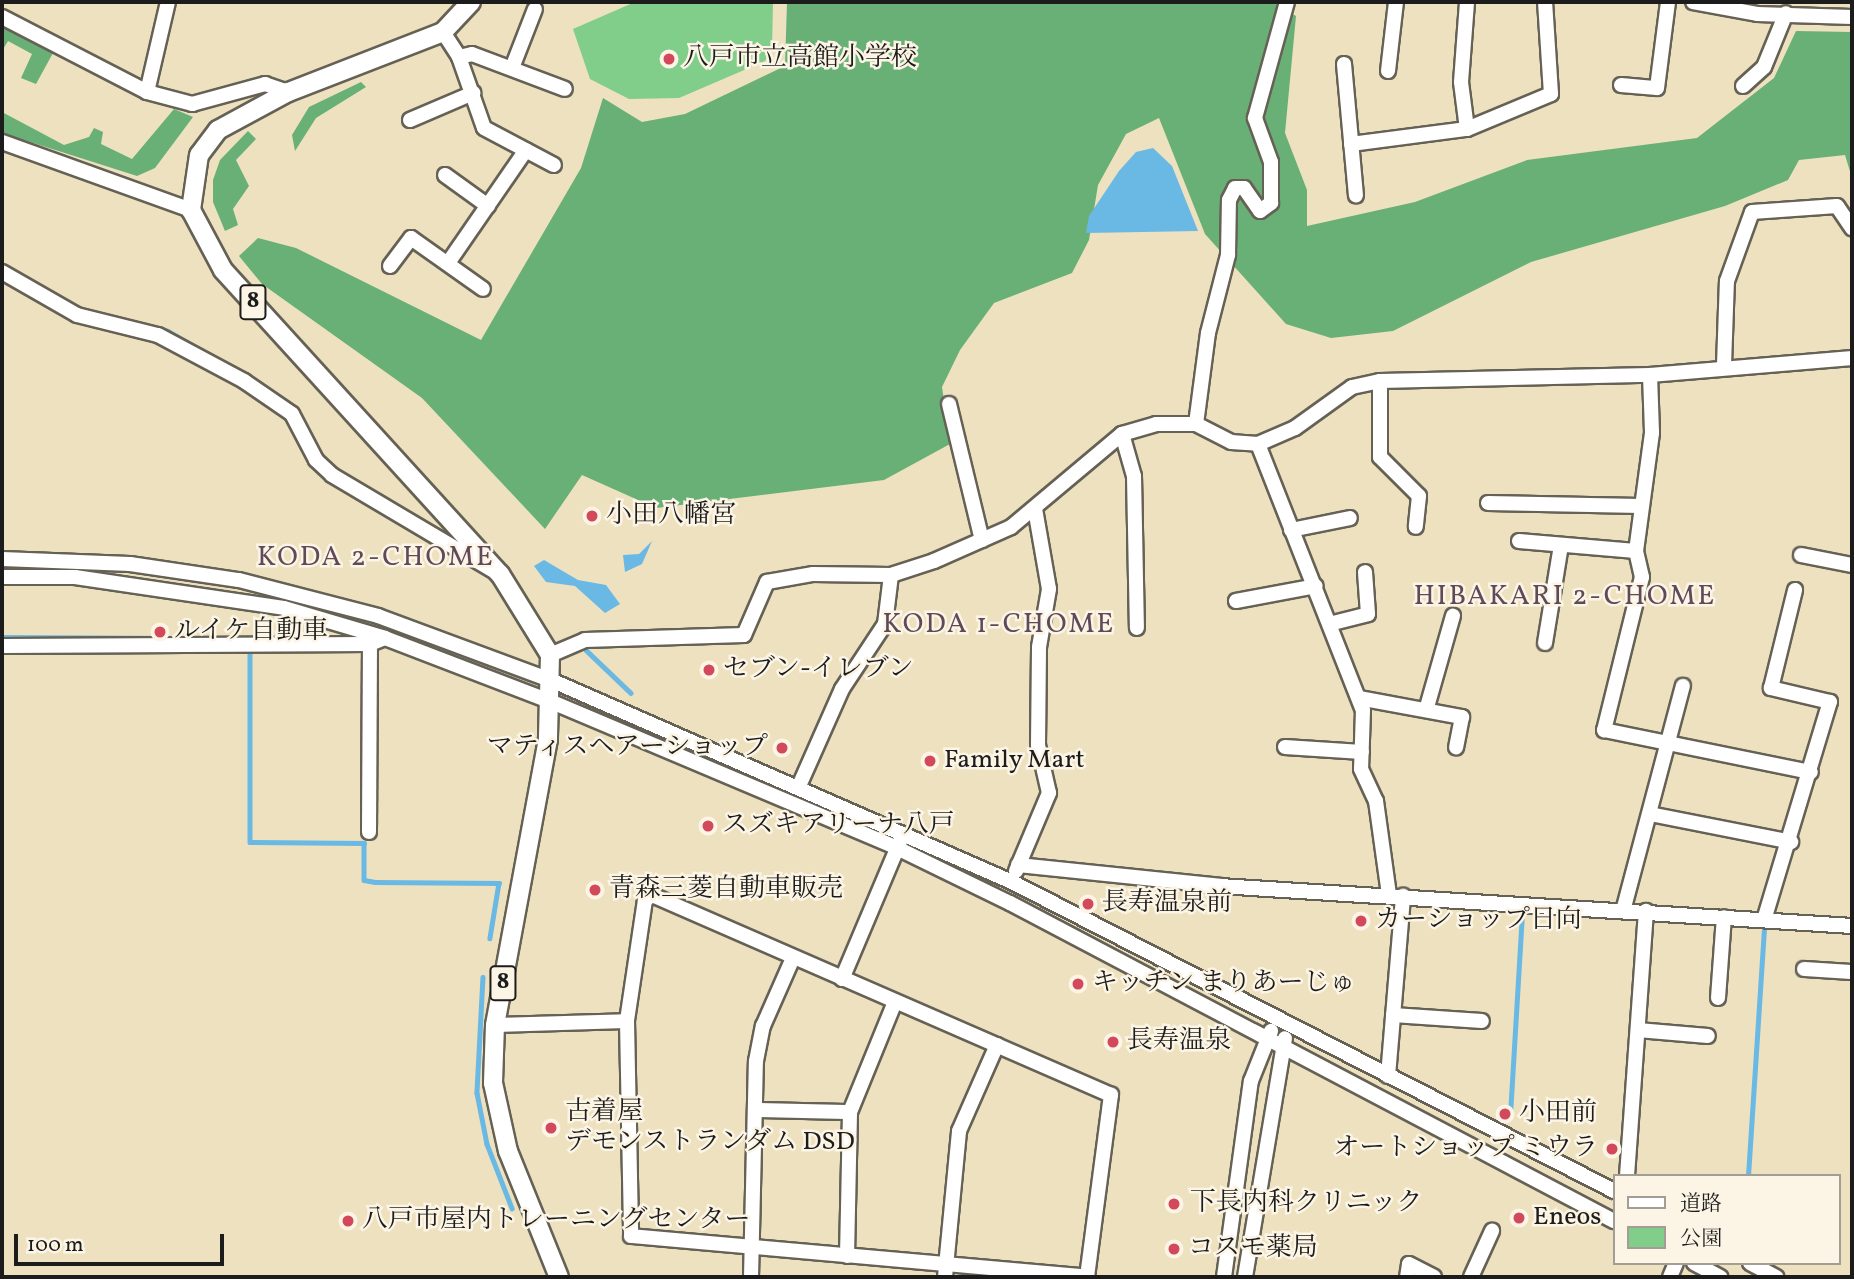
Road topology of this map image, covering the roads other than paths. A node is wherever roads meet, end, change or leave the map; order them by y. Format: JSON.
{"nodes":[{"id":1,"x":168,"y":2,"type":"edge"},
{"id":2,"x":471,"y":2,"type":"edge"},
{"id":3,"x":1287,"y":2,"type":"edge"},
{"id":4,"x":1396,"y":2,"type":"edge"},
{"id":5,"x":1467,"y":2,"type":"edge"},
{"id":6,"x":1545,"y":2,"type":"edge"},
{"id":7,"x":1668,"y":2,"type":"edge"},
{"id":8,"x":1693,"y":2,"type":"edge"},
{"id":9,"x":1722,"y":4,"type":"edge"},
{"id":10,"x":1804,"y":7,"type":"edge"},
{"id":11,"x":534,"y":9,"type":"dead end"},
{"id":12,"x":1786,"y":13,"type":"junction"},
{"id":13,"x":2,"y":17,"type":"edge"},
{"id":14,"x":1852,"y":17,"type":"edge"},
{"id":15,"x":443,"y":32,"type":"junction"},
{"id":16,"x":459,"y":57,"type":"junction"},
{"id":17,"x":1344,"y":64,"type":"dead end"},
{"id":18,"x":512,"y":68,"type":"junction"},
{"id":19,"x":1388,"y":71,"type":"dead end"},
{"id":20,"x":1620,"y":85,"type":"dead end"},
{"id":21,"x":1743,"y":86,"type":"dead end"},
{"id":22,"x":565,"y":89,"type":"dead end"},
{"id":23,"x":147,"y":92,"type":"junction"},
{"id":24,"x":288,"y":92,"type":"junction"},
{"id":25,"x":474,"y":93,"type":"junction"},
{"id":26,"x":410,"y":120,"type":"dead end"},
{"id":27,"x":1467,"y":129,"type":"junction"},
{"id":28,"x":2,"y":142,"type":"edge"},
{"id":29,"x":1351,"y":144,"type":"junction"},
{"id":30,"x":526,"y":150,"type":"junction"},
{"id":31,"x":554,"y":165,"type":"dead end"},
{"id":32,"x":445,"y":175,"type":"dead end"},
{"id":33,"x":1356,"y":195,"type":"dead end"},
{"id":34,"x":488,"y":206,"type":"junction"},
{"id":35,"x":191,"y":210,"type":"junction"},
{"id":36,"x":1852,"y":228,"type":"edge"},
{"id":37,"x":448,"y":263,"type":"junction"},
{"id":38,"x":390,"y":266,"type":"dead end"},
{"id":39,"x":2,"y":272,"type":"edge"},
{"id":40,"x":483,"y":289,"type":"dead end"},
{"id":41,"x":1852,"y":358,"type":"edge"},
{"id":42,"x":1724,"y":365,"type":"junction"},
{"id":43,"x":1650,"y":375,"type":"junction"},
{"id":44,"x":1380,"y":381,"type":"junction"},
{"id":45,"x":949,"y":404,"type":"dead end"},
{"id":46,"x":1196,"y":424,"type":"junction"},
{"id":47,"x":1122,"y":433,"type":"junction"},
{"id":48,"x":1258,"y":444,"type":"junction"},
{"id":49,"x":1488,"y":503,"type":"dead end"},
{"id":50,"x":1640,"y":506,"type":"junction"},
{"id":51,"x":1035,"y":509,"type":"junction"},
{"id":52,"x":1350,"y":518,"type":"dead end"},
{"id":53,"x":1416,"y":527,"type":"dead end"},
{"id":54,"x":1291,"y":530,"type":"junction"},
{"id":55,"x":982,"y":540,"type":"junction"},
{"id":56,"x":1519,"y":541,"type":"dead end"},
{"id":57,"x":1561,"y":545,"type":"junction"},
{"id":58,"x":1636,"y":551,"type":"junction"},
{"id":59,"x":1801,"y":555,"type":"dead end"},
{"id":60,"x":2,"y":559,"type":"edge"},
{"id":61,"x":1852,"y":565,"type":"edge"},
{"id":62,"x":1365,"y":572,"type":"dead end"},
{"id":63,"x":500,"y":574,"type":"junction"},
{"id":64,"x":891,"y":575,"type":"junction"},
{"id":65,"x":2,"y":577,"type":"edge"},
{"id":66,"x":1316,"y":586,"type":"junction"},
{"id":67,"x":1795,"y":590,"type":"dead end"},
{"id":68,"x":1236,"y":601,"type":"dead end"},
{"id":69,"x":1453,"y":616,"type":"dead end"},
{"id":70,"x":1333,"y":623,"type":"junction"},
{"id":71,"x":1137,"y":628,"type":"dead end"},
{"id":72,"x":385,"y":638,"type":"junction"},
{"id":73,"x":1545,"y":643,"type":"dead end"},
{"id":74,"x":370,"y":645,"type":"junction"},
{"id":75,"x":2,"y":646,"type":"edge"},
{"id":76,"x":550,"y":655,"type":"junction"},
{"id":77,"x":554,"y":681,"type":"junction"},
{"id":78,"x":1683,"y":686,"type":"dead end"},
{"id":79,"x":1359,"y":698,"type":"junction"},
{"id":80,"x":552,"y":702,"type":"junction"},
{"id":81,"x":1427,"y":707,"type":"junction"},
{"id":82,"x":1668,"y":741,"type":"junction"},
{"id":83,"x":1285,"y":747,"type":"dead end"},
{"id":84,"x":1456,"y":747,"type":"dead end"},
{"id":85,"x":1362,"y":752,"type":"junction"},
{"id":86,"x":1811,"y":772,"type":"junction"},
{"id":87,"x":799,"y":786,"type":"junction"},
{"id":88,"x":1650,"y":814,"type":"junction"},
{"id":89,"x":369,"y":832,"type":"dead end"},
{"id":90,"x":905,"y":832,"type":"junction"},
{"id":91,"x":1791,"y":842,"type":"junction"},
{"id":92,"x":897,"y":848,"type":"junction"},
{"id":93,"x":1018,"y":865,"type":"junction"},
{"id":94,"x":1012,"y":882,"type":"junction"},
{"id":95,"x":1396,"y":895,"type":"junction"},
{"id":96,"x":1623,"y":911,"type":"junction"},
{"id":97,"x":1646,"y":911,"type":"junction"},
{"id":98,"x":1724,"y":917,"type":"junction"},
{"id":99,"x":1763,"y":920,"type":"junction"},
{"id":100,"x":1852,"y":926,"type":"edge"},
{"id":101,"x":793,"y":958,"type":"junction"},
{"id":102,"x":1804,"y":968,"type":"dead end"},
{"id":103,"x":1852,"y":972,"type":"edge"},
{"id":104,"x":842,"y":979,"type":"junction"},
{"id":105,"x":1718,"y":998,"type":"dead end"},
{"id":106,"x":895,"y":1002,"type":"junction"},
{"id":107,"x":1393,"y":1015,"type":"junction"},
{"id":108,"x":628,"y":1021,"type":"junction"},
{"id":109,"x":1482,"y":1021,"type":"dead end"},
{"id":110,"x":1283,"y":1024,"type":"junction"},
{"id":111,"x":495,"y":1025,"type":"junction"},
{"id":112,"x":1638,"y":1030,"type":"junction"},
{"id":113,"x":1264,"y":1035,"type":"junction"},
{"id":114,"x":1708,"y":1036,"type":"dead end"},
{"id":115,"x":997,"y":1045,"type":"junction"},
{"id":116,"x":1286,"y":1046,"type":"junction"},
{"id":117,"x":1388,"y":1076,"type":"junction"},
{"id":118,"x":755,"y":1110,"type":"junction"},
{"id":119,"x":850,"y":1112,"type":"junction"},
{"id":120,"x":1628,"y":1174,"type":"edge"},
{"id":121,"x":1612,"y":1190,"type":"edge"},
{"id":122,"x":1612,"y":1219,"type":"edge"},
{"id":123,"x":1492,"y":1231,"type":"dead end"},
{"id":124,"x":752,"y":1248,"type":"junction"},
{"id":125,"x":847,"y":1256,"type":"junction"},
{"id":126,"x":1698,"y":1265,"type":"edge"},
{"id":127,"x":1754,"y":1265,"type":"edge"},
{"id":128,"x":946,"y":1271,"type":"edge"},
{"id":129,"x":559,"y":1277,"type":"edge"},
{"id":130,"x":751,"y":1277,"type":"edge"},
{"id":131,"x":1087,"y":1277,"type":"edge"},
{"id":132,"x":1224,"y":1277,"type":"edge"},
{"id":133,"x":1245,"y":1277,"type":"edge"},
{"id":134,"x":1406,"y":1277,"type":"edge"},
{"id":135,"x":1434,"y":1277,"type":"edge"},
{"id":136,"x":1471,"y":1277,"type":"edge"},
{"id":137,"x":1720,"y":1277,"type":"edge"},
{"id":138,"x":1776,"y":1277,"type":"edge"}],
"edges":[{"from":1,"to":23,"type":"street"},
{"from":2,"to":15,"type":"main road"},
{"from":3,"to":46,"type":"street"},
{"from":4,"to":19,"type":"street"},
{"from":5,"to":27,"type":"street"},
{"from":6,"to":27,"type":"street"},
{"from":7,"to":20,"type":"street"},
{"from":8,"to":9,"type":"street"},
{"from":9,"to":12,"type":"street"},
{"from":10,"to":12,"type":"street"},
{"from":10,"to":14,"type":"street"},
{"from":11,"to":18,"type":"street"},
{"from":12,"to":21,"type":"street"},
{"from":13,"to":23,"type":"street"},
{"from":15,"to":16,"type":"street"},
{"from":15,"to":24,"type":"main road"},
{"from":16,"to":18,"type":"street"},
{"from":16,"to":25,"type":"street"},
{"from":17,"to":29,"type":"street"},
{"from":18,"to":22,"type":"street"},
{"from":23,"to":24,"type":"street"},
{"from":24,"to":35,"type":"main road"},
{"from":25,"to":26,"type":"street"},
{"from":25,"to":30,"type":"street"},
{"from":27,"to":29,"type":"street"},
{"from":28,"to":35,"type":"street"},
{"from":29,"to":33,"type":"street"},
{"from":30,"to":31,"type":"street"},
{"from":30,"to":34,"type":"street"},
{"from":32,"to":34,"type":"street"},
{"from":34,"to":37,"type":"street"},
{"from":35,"to":63,"type":"main road","number":"8"},
{"from":36,"to":42,"type":"street"},
{"from":37,"to":38,"type":"street"},
{"from":37,"to":40,"type":"street"},
{"from":39,"to":63,"type":"street"},
{"from":41,"to":42,"type":"street"},
{"from":42,"to":43,"type":"street"},
{"from":43,"to":44,"type":"street"},
{"from":43,"to":50,"type":"street"},
{"from":44,"to":48,"type":"street"},
{"from":44,"to":53,"type":"street"},
{"from":45,"to":55,"type":"street"},
{"from":46,"to":47,"type":"street"},
{"from":46,"to":48,"type":"street"},
{"from":47,"to":51,"type":"street"},
{"from":47,"to":71,"type":"street"},
{"from":48,"to":54,"type":"street"},
{"from":49,"to":50,"type":"street"},
{"from":50,"to":58,"type":"street"},
{"from":51,"to":55,"type":"street"},
{"from":51,"to":93,"type":"street"},
{"from":52,"to":54,"type":"street"},
{"from":54,"to":66,"type":"street"},
{"from":55,"to":64,"type":"street"},
{"from":56,"to":57,"type":"street"},
{"from":57,"to":58,"type":"street"},
{"from":57,"to":73,"type":"street"},
{"from":58,"to":82,"type":"street"},
{"from":59,"to":61,"type":"street"},
{"from":60,"to":77,"type":"street"},
{"from":62,"to":70,"type":"street"},
{"from":63,"to":76,"type":"main road","number":"8"},
{"from":64,"to":76,"type":"street"},
{"from":64,"to":87,"type":"street"},
{"from":65,"to":72,"type":"street"},
{"from":66,"to":68,"type":"street"},
{"from":66,"to":70,"type":"street"},
{"from":67,"to":86,"type":"street"},
{"from":69,"to":81,"type":"street"},
{"from":70,"to":79,"type":"street"},
{"from":72,"to":74,"type":"street"},
{"from":72,"to":80,"type":"street"},
{"from":74,"to":75,"type":"street"},
{"from":74,"to":89,"type":"street"},
{"from":76,"to":77,"type":"main road","number":"8"},
{"from":77,"to":80,"type":"main road","number":"8"},
{"from":77,"to":87,"type":"street"},
{"from":78,"to":82,"type":"street"},
{"from":79,"to":81,"type":"street"},
{"from":79,"to":85,"type":"street"},
{"from":80,"to":92,"type":"street"},
{"from":80,"to":111,"type":"main road","number":"8"},
{"from":81,"to":84,"type":"street"},
{"from":82,"to":86,"type":"street"},
{"from":82,"to":88,"type":"street"},
{"from":83,"to":85,"type":"street"},
{"from":85,"to":95,"type":"street"},
{"from":86,"to":91,"type":"street"},
{"from":87,"to":90,"type":"street"},
{"from":88,"to":91,"type":"street"},
{"from":88,"to":96,"type":"street"},
{"from":90,"to":92,"type":"street"},
{"from":90,"to":94,"type":"street"},
{"from":91,"to":99,"type":"street"},
{"from":92,"to":104,"type":"street"},
{"from":92,"to":113,"type":"street"},
{"from":93,"to":94,"type":"street"},
{"from":93,"to":95,"type":"street"},
{"from":94,"to":110,"type":"street"},
{"from":95,"to":96,"type":"street"},
{"from":95,"to":107,"type":"street"},
{"from":96,"to":97,"type":"street"},
{"from":97,"to":98,"type":"street"},
{"from":97,"to":112,"type":"street"},
{"from":98,"to":99,"type":"street"},
{"from":98,"to":105,"type":"street"},
{"from":99,"to":100,"type":"street"},
{"from":101,"to":104,"type":"street"},
{"from":101,"to":108,"type":"street"},
{"from":101,"to":118,"type":"street"},
{"from":102,"to":103,"type":"street"},
{"from":104,"to":106,"type":"street"},
{"from":106,"to":115,"type":"street"},
{"from":106,"to":119,"type":"street"},
{"from":107,"to":109,"type":"street"},
{"from":107,"to":117,"type":"street"},
{"from":108,"to":111,"type":"street"},
{"from":108,"to":124,"type":"street"},
{"from":110,"to":113,"type":"street"},
{"from":110,"to":116,"type":"street"},
{"from":110,"to":117,"type":"street"},
{"from":111,"to":129,"type":"main road","number":"8"},
{"from":112,"to":114,"type":"street"},
{"from":112,"to":120,"type":"street"},
{"from":113,"to":116,"type":"street"},
{"from":113,"to":132,"type":"street"},
{"from":115,"to":128,"type":"street"},
{"from":115,"to":131,"type":"street"},
{"from":116,"to":122,"type":"street"},
{"from":116,"to":133,"type":"street"},
{"from":117,"to":121,"type":"street"},
{"from":118,"to":119,"type":"street"},
{"from":118,"to":124,"type":"street"},
{"from":119,"to":125,"type":"street"},
{"from":123,"to":136,"type":"street"},
{"from":124,"to":125,"type":"street"},
{"from":124,"to":130,"type":"street"},
{"from":125,"to":128,"type":"street"},
{"from":126,"to":137,"type":"street"},
{"from":127,"to":138,"type":"street"},
{"from":128,"to":131,"type":"street"},
{"from":134,"to":135,"type":"street"}]}
